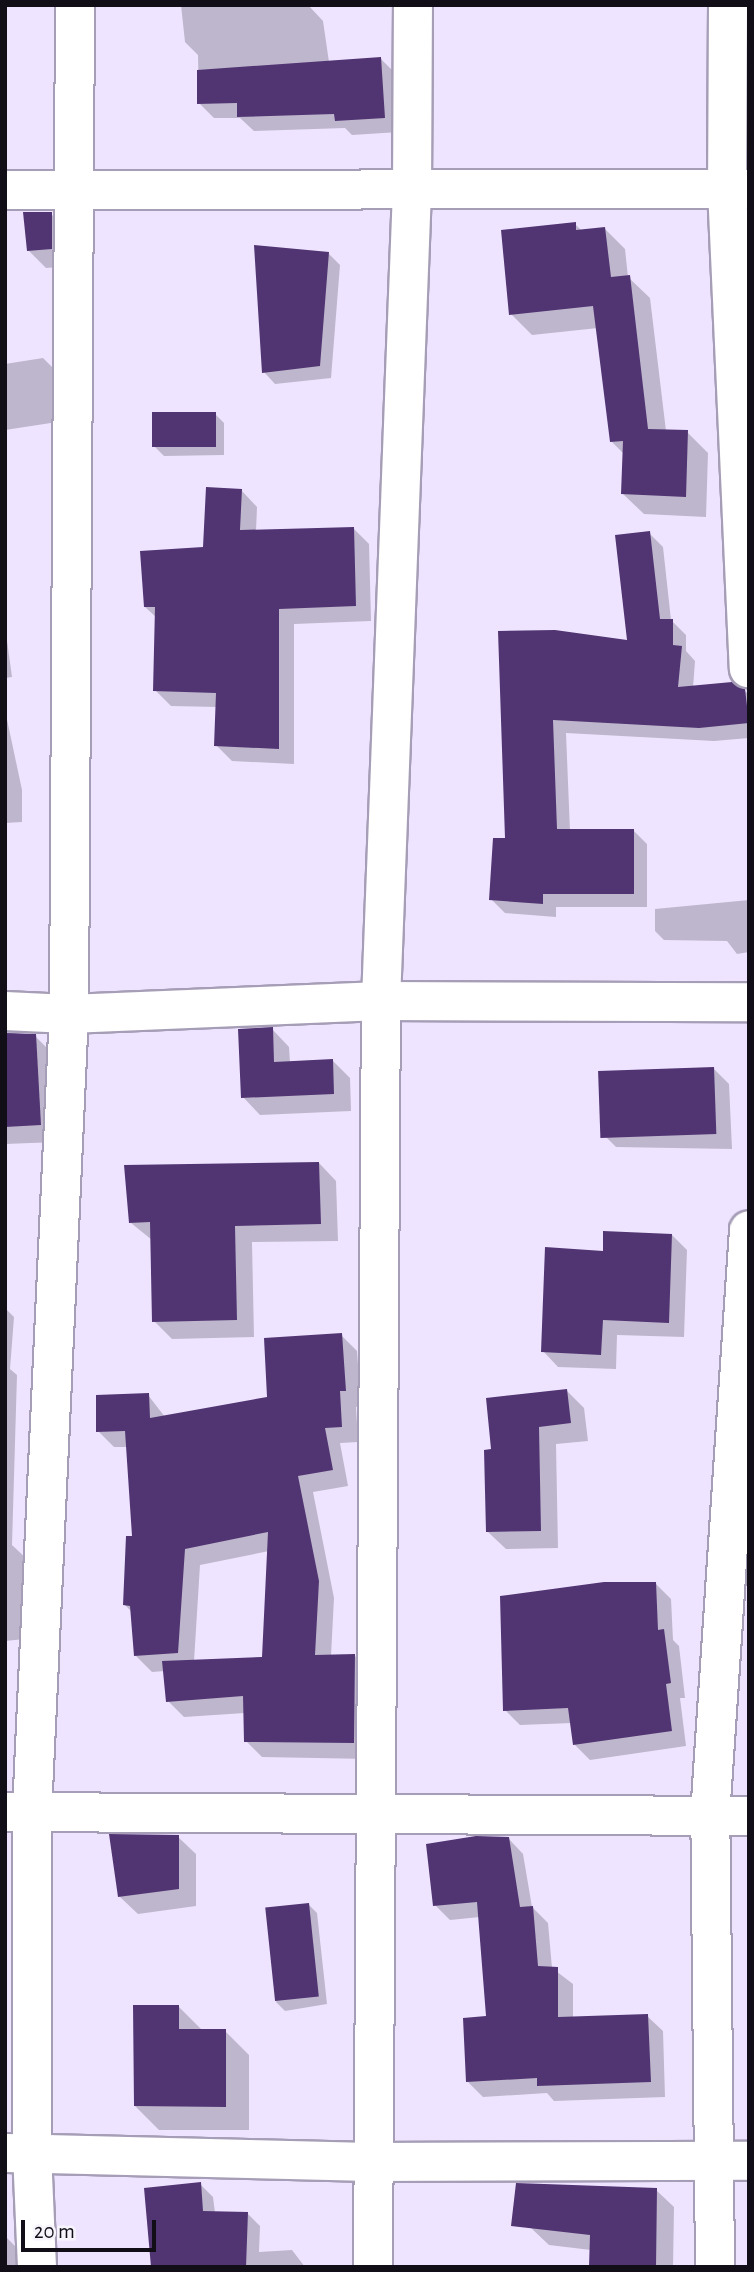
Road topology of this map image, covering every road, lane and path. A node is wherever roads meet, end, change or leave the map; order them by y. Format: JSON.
{"nodes":[{"id":1,"x":75,"y":5,"type":"edge"},
{"id":2,"x":413,"y":5,"type":"edge"},
{"id":3,"x":728,"y":5,"type":"edge"},
{"id":4,"x":74,"y":188,"type":"junction"},
{"id":5,"x":738,"y":189,"type":"edge"},
{"id":6,"x":5,"y":190,"type":"edge"},
{"id":7,"x":412,"y":190,"type":"junction"},
{"id":8,"x":749,"y":668,"type":"edge"},
{"id":9,"x":381,"y":1002,"type":"junction"},
{"id":10,"x":749,"y":1002,"type":"edge"},
{"id":11,"x":5,"y":1011,"type":"edge"},
{"id":12,"x":69,"y":1014,"type":"junction"},
{"id":13,"x":749,"y":1230,"type":"edge"},
{"id":14,"x":19,"y":1812,"type":"edge"},
{"id":15,"x":373,"y":1814,"type":"junction"},
{"id":16,"x":710,"y":1816,"type":"junction"},
{"id":17,"x":749,"y":1816,"type":"edge"},
{"id":18,"x":18,"y":2153,"type":"edge"},
{"id":19,"x":731,"y":2160,"type":"edge"},
{"id":20,"x":370,"y":2162,"type":"junction"},
{"id":21,"x":37,"y":2267,"type":"edge"},
{"id":22,"x":373,"y":2267,"type":"edge"},
{"id":23,"x":715,"y":2267,"type":"edge"}],
"edges":[{"from":1,"to":4,"type":"street"},
{"from":2,"to":7,"type":"street"},
{"from":3,"to":5,"type":"street"},
{"from":4,"to":6,"type":"street"},
{"from":4,"to":7,"type":"street"},
{"from":4,"to":12,"type":"street"},
{"from":5,"to":7,"type":"street"},
{"from":5,"to":8,"type":"street"},
{"from":7,"to":9,"type":"street"},
{"from":9,"to":10,"type":"street"},
{"from":9,"to":12,"type":"street"},
{"from":9,"to":15,"type":"street"},
{"from":11,"to":12,"type":"street"},
{"from":12,"to":14,"type":"street"},
{"from":13,"to":16,"type":"street"},
{"from":14,"to":15,"type":"street"},
{"from":14,"to":18,"type":"street"},
{"from":15,"to":16,"type":"street"},
{"from":15,"to":20,"type":"street"},
{"from":16,"to":17,"type":"street"},
{"from":16,"to":19,"type":"street"},
{"from":18,"to":20,"type":"street"},
{"from":18,"to":21,"type":"street"},
{"from":19,"to":20,"type":"street"},
{"from":19,"to":23,"type":"street"},
{"from":20,"to":22,"type":"street"}]}
